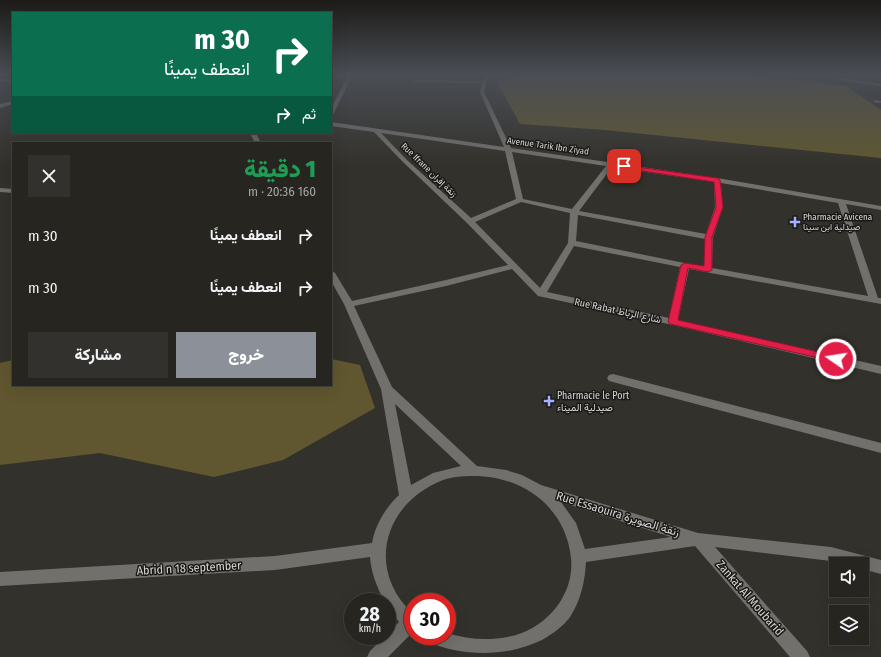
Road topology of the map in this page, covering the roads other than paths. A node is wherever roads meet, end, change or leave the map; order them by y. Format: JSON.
{"nodes":[{"id":1,"x":488,"y":105,"type":"edge"},
{"id":2,"x":332,"y":124,"type":"edge"},
{"id":3,"x":377,"y":132,"type":"junction"},
{"id":4,"x":508,"y":149,"type":"junction"},
{"id":5,"x":611,"y":164,"type":"junction"},
{"id":6,"x":717,"y":180,"type":"junction"},
{"id":7,"x":0,"y":190,"type":"edge"},
{"id":8,"x":12,"y":190,"type":"edge"},
{"id":9,"x":520,"y":200,"type":"junction"},
{"id":10,"x":841,"y":201,"type":"junction"},
{"id":11,"x":881,"y":208,"type":"edge"},
{"id":12,"x":574,"y":212,"type":"junction"},
{"id":13,"x":470,"y":221,"type":"junction"},
{"id":14,"x":709,"y":237,"type":"junction"},
{"id":15,"x":572,"y":243,"type":"junction"},
{"id":16,"x":685,"y":265,"type":"junction"},
{"id":17,"x":514,"y":266,"type":"junction"},
{"id":18,"x":708,"y":270,"type":"junction"},
{"id":19,"x":332,"y":275,"type":"edge"},
{"id":20,"x":541,"y":294,"type":"junction"},
{"id":21,"x":877,"y":300,"type":"edge"},
{"id":22,"x":349,"y":304,"type":"junction"},
{"id":23,"x":673,"y":322,"type":"junction"},
{"id":24,"x":881,"y":370,"type":"edge"},
{"id":25,"x":613,"y":378,"type":"dead end"},
{"id":26,"x":388,"y":389,"type":"junction"},
{"id":27,"x":881,"y":448,"type":"edge"},
{"id":28,"x":474,"y":471,"type":"junction"},
{"id":29,"x":538,"y":489,"type":"junction"},
{"id":30,"x":406,"y":495,"type":"junction"},
{"id":31,"x":698,"y":539,"type":"junction"},
{"id":32,"x":378,"y":549,"type":"junction"},
{"id":33,"x":580,"y":556,"type":"junction"},
{"id":34,"x":881,"y":567,"type":"edge"},
{"id":35,"x":0,"y":579,"type":"edge"},
{"id":36,"x":404,"y":614,"type":"edge"},
{"id":37,"x":404,"y":631,"type":"edge"},
{"id":38,"x":456,"y":644,"type":"edge"},
{"id":39,"x":376,"y":657,"type":"edge"},
{"id":40,"x":801,"y":657,"type":"edge"}],
"edges":[{"from":1,"to":4,"type":"street"},
{"from":2,"to":3,"type":"street","name":"Avenue Tarik Ibn Ziyad"},
{"from":3,"to":4,"type":"street","name":"Avenue Tarik Ibn Ziyad"},
{"from":3,"to":13,"type":"street","name":"Rue Ifrane زنقة إفران"},
{"from":4,"to":5,"type":"street","name":"Avenue Tarik Ibn Ziyad"},
{"from":4,"to":9,"type":"street"},
{"from":5,"to":6,"type":"street","name":"Avenue Tarik Ibn Ziyad"},
{"from":5,"to":12,"type":"street"},
{"from":6,"to":10,"type":"street","name":"Avenue Tarik Ibn Ziyad"},
{"from":6,"to":14,"type":"street"},
{"from":7,"to":8,"type":"street"},
{"from":9,"to":12,"type":"street"},
{"from":9,"to":13,"type":"street"},
{"from":10,"to":11,"type":"street","name":"Avenue Tarik Ibn Ziyad"},
{"from":10,"to":21,"type":"street"},
{"from":12,"to":14,"type":"street"},
{"from":12,"to":15,"type":"street"},
{"from":13,"to":17,"type":"street","name":"Rue Ifrane زنقة إفران"},
{"from":14,"to":18,"type":"street"},
{"from":15,"to":16,"type":"street"},
{"from":15,"to":20,"type":"street"},
{"from":16,"to":18,"type":"street"},
{"from":16,"to":23,"type":"street"},
{"from":17,"to":20,"type":"street","name":"Rue Ifrane زنقة إفران"},
{"from":17,"to":22,"type":"street"},
{"from":18,"to":21,"type":"street"},
{"from":19,"to":22,"type":"street"},
{"from":20,"to":23,"type":"street","name":"Rue Rabat شارع الرباط"},
{"from":22,"to":26,"type":"street"},
{"from":23,"to":24,"type":"street","name":"Rue Rabat شارع الرباط"},
{"from":25,"to":27,"type":"street"},
{"from":26,"to":28,"type":"street"},
{"from":26,"to":30,"type":"street"},
{"from":28,"to":29,"type":"street"},
{"from":28,"to":30,"type":"street"},
{"from":29,"to":31,"type":"street","name":"Rue Essaouira زنقة الصويرة"},
{"from":29,"to":33,"type":"street"},
{"from":30,"to":32,"type":"street"},
{"from":31,"to":33,"type":"street","name":"Rue Essaouira زنقة الصويرة"},
{"from":31,"to":34,"type":"street","name":"Rue Essaouira زنقة الصويرة"},
{"from":31,"to":40,"type":"street","name":"Zankat Al Moubarid"},
{"from":32,"to":35,"type":"street","name":"Abrid n 18 september"},
{"from":32,"to":36,"type":"street"},
{"from":33,"to":38,"type":"street"},
{"from":37,"to":39,"type":"street"}]}
